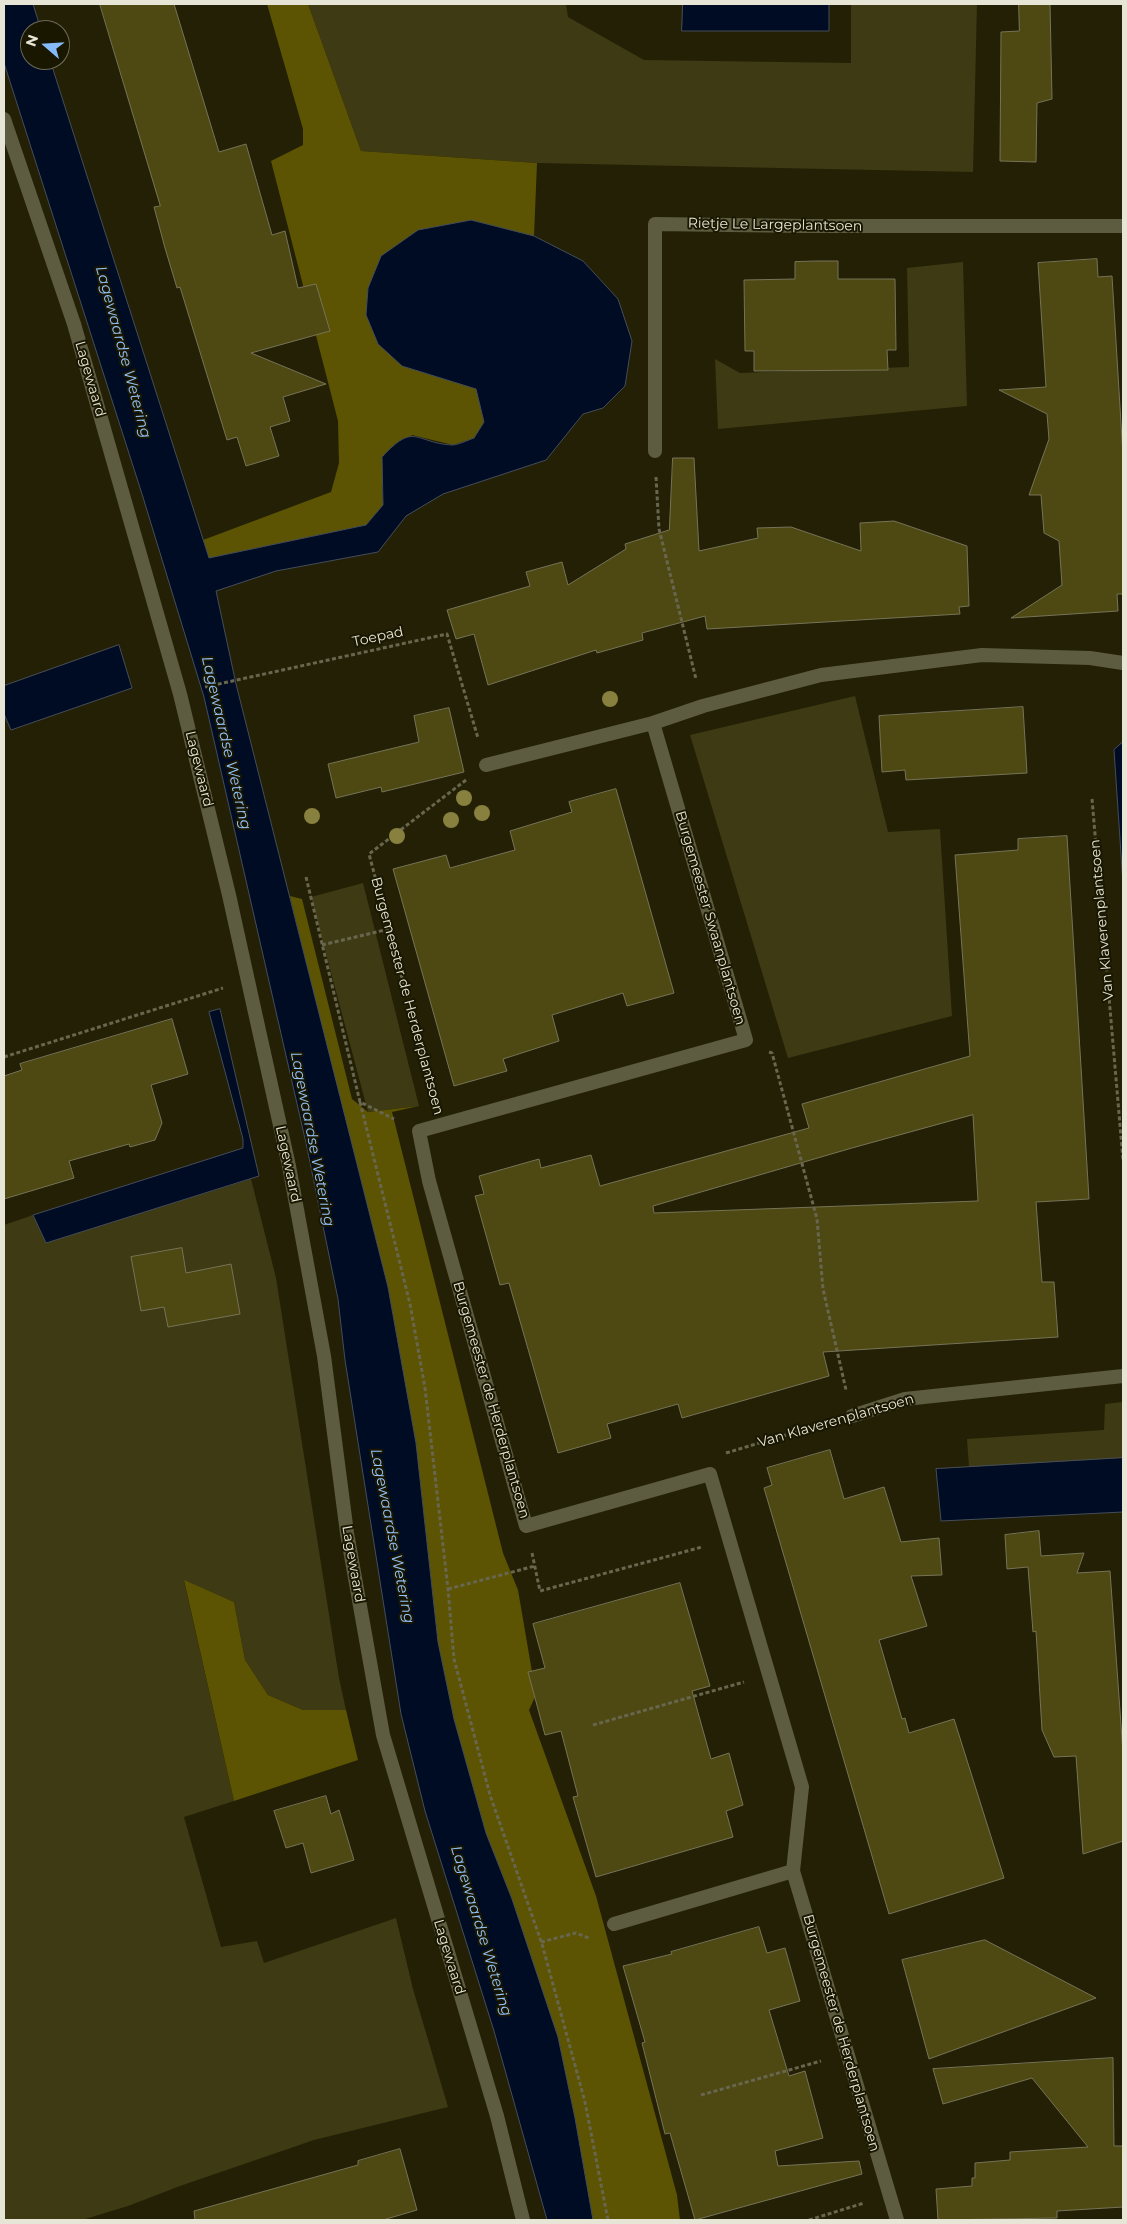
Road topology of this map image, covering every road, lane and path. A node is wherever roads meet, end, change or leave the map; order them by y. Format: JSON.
{"nodes":[{"id":1,"x":4,"y":119,"type":"edge"},
{"id":2,"x":1123,"y":226,"type":"edge"},
{"id":3,"x":655,"y":451,"type":"joint"},
{"id":4,"x":1123,"y":663,"type":"edge"},
{"id":5,"x":180,"y":694,"type":"junction"},
{"id":6,"x":703,"y":706,"type":"junction"},
{"id":7,"x":653,"y":722,"type":"junction"},
{"id":8,"x":486,"y":765,"type":"junction"},
{"id":9,"x":1092,"y":799,"type":"dead end"},
{"id":10,"x":306,"y":877,"type":"dead end"},
{"id":11,"x":389,"y":929,"type":"junction"},
{"id":12,"x":322,"y":945,"type":"junction"},
{"id":13,"x":247,"y":980,"type":"junction"},
{"id":14,"x":746,"y":1040,"type":"junction"},
{"id":15,"x":4,"y":1057,"type":"edge"},
{"id":16,"x":360,"y":1102,"type":"junction"},
{"id":17,"x":441,"y":1124,"type":"junction"},
{"id":18,"x":419,"y":1131,"type":"junction"},
{"id":19,"x":1123,"y":1160,"type":"edge"},
{"id":20,"x":1123,"y":1376,"type":"edge"},
{"id":21,"x":852,"y":1416,"type":"junction"},
{"id":22,"x":710,"y":1474,"type":"junction"},
{"id":23,"x":526,"y":1526,"type":"junction"},
{"id":24,"x":729,"y":1540,"type":"junction"},
{"id":25,"x":535,"y":1566,"type":"junction"},
{"id":26,"x":448,"y":1589,"type":"junction"},
{"id":27,"x":770,"y":1675,"type":"junction"},
{"id":28,"x":593,"y":1725,"type":"dead end"},
{"id":29,"x":793,"y":1871,"type":"junction"},
{"id":30,"x":614,"y":1924,"type":"joint"},
{"id":31,"x":541,"y":1942,"type":"junction"},
{"id":32,"x":847,"y":2053,"type":"junction"},
{"id":33,"x":701,"y":2095,"type":"dead end"},
{"id":34,"x":888,"y":2195,"type":"junction"},
{"id":35,"x":524,"y":2220,"type":"edge"},
{"id":36,"x":608,"y":2220,"type":"edge"},
{"id":37,"x":810,"y":2220,"type":"edge"},
{"id":38,"x":897,"y":2220,"type":"edge"}],
"edges":[{"from":1,"to":5,"type":"street","name":"Lagewaard"},
{"from":2,"to":3,"type":"street","name":"Rietje Le Largeplantsoen"},
{"from":3,"to":6,"type":"path"},
{"from":4,"to":6,"type":"street"},
{"from":5,"to":8,"type":"path","name":"Toepad"},
{"from":5,"to":13,"type":"street","name":"Lagewaard"},
{"from":6,"to":7,"type":"street"},
{"from":7,"to":8,"type":"street"},
{"from":7,"to":14,"type":"street","name":"Burgemeester Swaanplantsoen"},
{"from":8,"to":11,"type":"path","name":"Burgemeester de Herderplantsoen"},
{"from":9,"to":19,"type":"path","name":"Van Klaverenplantsoen"},
{"from":10,"to":12,"type":"path"},
{"from":11,"to":12,"type":"path"},
{"from":11,"to":17,"type":"path","name":"Burgemeester de Herderplantsoen"},
{"from":12,"to":16,"type":"path"},
{"from":13,"to":15,"type":"path"},
{"from":13,"to":35,"type":"street","name":"Lagewaard"},
{"from":14,"to":17,"type":"street","name":"Burgemeester Swaanplantsoen"},
{"from":14,"to":21,"type":"path"},
{"from":16,"to":18,"type":"path"},
{"from":16,"to":26,"type":"path"},
{"from":17,"to":18,"type":"street","name":"Burgemeester de Herderplantsoen"},
{"from":18,"to":23,"type":"street","name":"Burgemeester de Herderplantsoen"},
{"from":20,"to":21,"type":"street","name":"Van Klaverenplantsoen"},
{"from":21,"to":22,"type":"path","name":"Van Klaverenplantsoen"},
{"from":22,"to":23,"type":"street","name":"Burgemeester de Herderplantsoen"},
{"from":22,"to":24,"type":"street","name":"Burgemeester de Herderplantsoen"},
{"from":23,"to":25,"type":"path"},
{"from":24,"to":25,"type":"path"},
{"from":24,"to":27,"type":"street","name":"Burgemeester de Herderplantsoen"},
{"from":25,"to":26,"type":"path"},
{"from":26,"to":31,"type":"path"},
{"from":27,"to":28,"type":"path"},
{"from":27,"to":29,"type":"street","name":"Burgemeester de Herderplantsoen"},
{"from":29,"to":30,"type":"street"},
{"from":29,"to":32,"type":"street","name":"Burgemeester de Herderplantsoen"},
{"from":30,"to":31,"type":"path"},
{"from":31,"to":36,"type":"path"},
{"from":32,"to":33,"type":"path"},
{"from":32,"to":34,"type":"street","name":"Burgemeester de Herderplantsoen"},
{"from":34,"to":37,"type":"path"},
{"from":34,"to":38,"type":"street","name":"Burgemeester de Herderplantsoen"}]}
